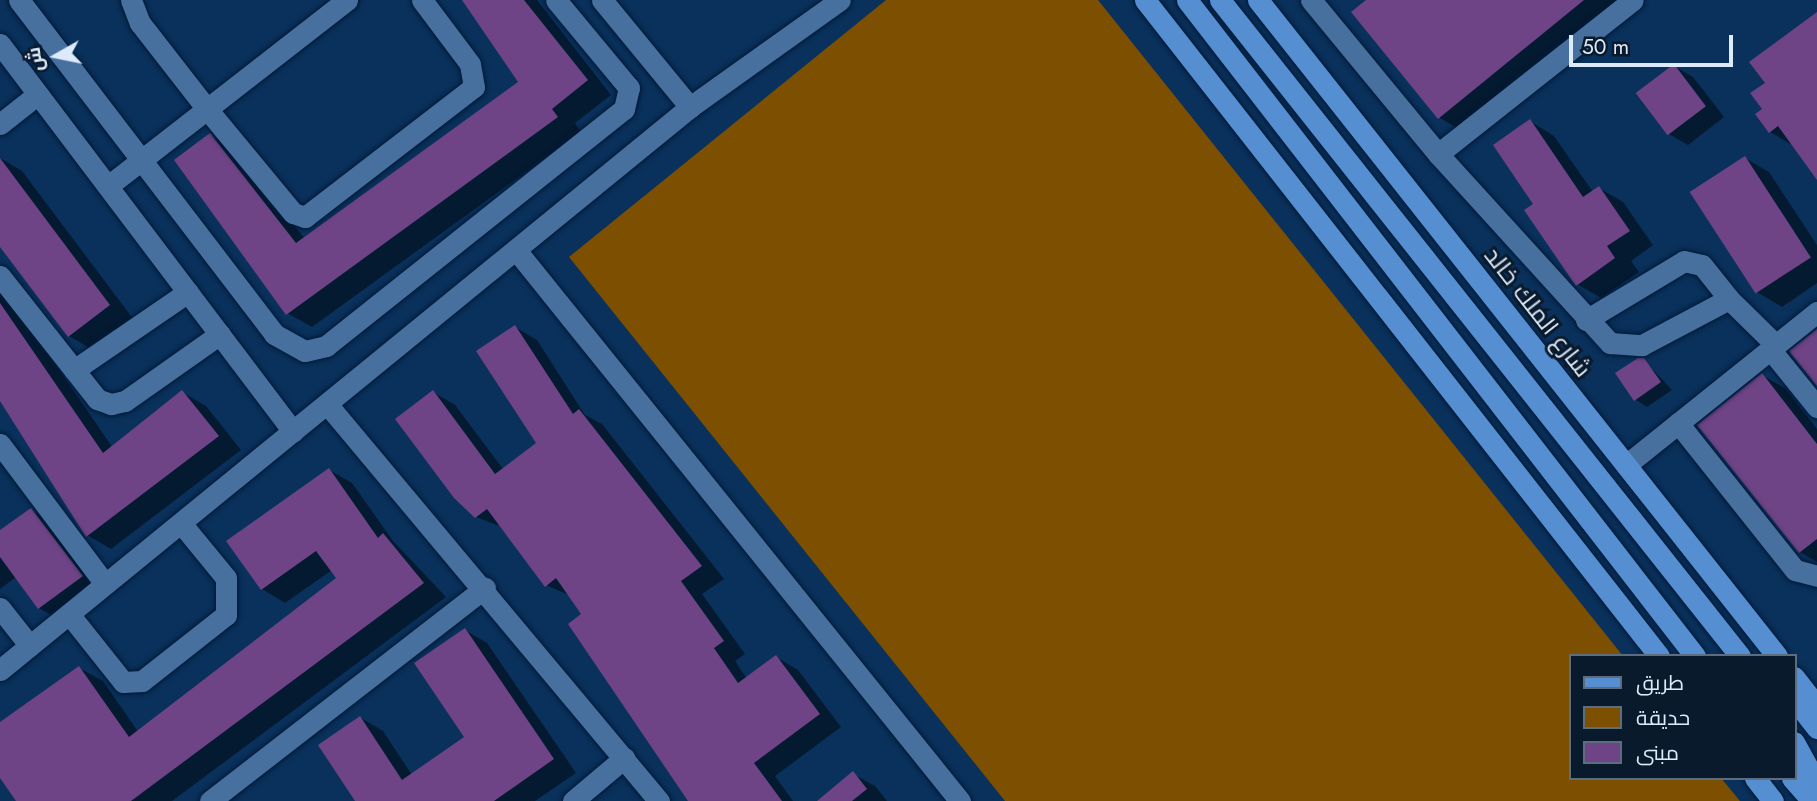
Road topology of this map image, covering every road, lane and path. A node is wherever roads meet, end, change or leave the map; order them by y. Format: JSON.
{"nodes":[{"id":1,"x":19,"y":0,"type":"edge"},
{"id":2,"x":131,"y":0,"type":"edge"},
{"id":3,"x":347,"y":0,"type":"edge"},
{"id":4,"x":422,"y":0,"type":"edge"},
{"id":5,"x":556,"y":0,"type":"edge"},
{"id":6,"x":602,"y":0,"type":"edge"},
{"id":7,"x":840,"y":0,"type":"edge"},
{"id":8,"x":1145,"y":0,"type":"edge"},
{"id":9,"x":1187,"y":0,"type":"edge"},
{"id":10,"x":1220,"y":0,"type":"edge"},
{"id":11,"x":1258,"y":0,"type":"edge"},
{"id":12,"x":1311,"y":0,"type":"edge"},
{"id":13,"x":1633,"y":0,"type":"edge"},
{"id":14,"x":0,"y":45,"type":"edge"},
{"id":15,"x":38,"y":94,"type":"junction"},
{"id":16,"x":690,"y":107,"type":"junction"},
{"id":17,"x":207,"y":109,"type":"junction"},
{"id":18,"x":0,"y":124,"type":"edge"},
{"id":19,"x":1438,"y":154,"type":"junction"},
{"id":20,"x":142,"y":160,"type":"junction"},
{"id":21,"x":108,"y":186,"type":"junction"},
{"id":22,"x":516,"y":250,"type":"junction"},
{"id":23,"x":0,"y":276,"type":"edge"},
{"id":24,"x":188,"y":292,"type":"junction"},
{"id":25,"x":1729,"y":299,"type":"junction"},
{"id":26,"x":1817,"y":312,"type":"edge"},
{"id":27,"x":1586,"y":320,"type":"junction"},
{"id":28,"x":220,"y":334,"type":"junction"},
{"id":29,"x":1773,"y":347,"type":"junction"},
{"id":30,"x":74,"y":370,"type":"junction"},
{"id":31,"x":327,"y":404,"type":"junction"},
{"id":32,"x":1817,"y":407,"type":"edge"},
{"id":33,"x":1678,"y":423,"type":"junction"},
{"id":34,"x":293,"y":432,"type":"junction"},
{"id":35,"x":0,"y":444,"type":"edge"},
{"id":36,"x":1626,"y":465,"type":"junction"},
{"id":37,"x":181,"y":523,"type":"junction"},
{"id":38,"x":1817,"y":576,"type":"edge"},
{"id":39,"x":105,"y":584,"type":"junction"},
{"id":40,"x":485,"y":588,"type":"junction"},
{"id":41,"x":0,"y":608,"type":"edge"},
{"id":42,"x":69,"y":614,"type":"junction"},
{"id":43,"x":30,"y":646,"type":"junction"},
{"id":44,"x":1774,"y":653,"type":"edge"},
{"id":45,"x":1657,"y":654,"type":"edge"},
{"id":46,"x":1693,"y":654,"type":"edge"},
{"id":47,"x":1738,"y":654,"type":"edge"},
{"id":48,"x":0,"y":670,"type":"edge"},
{"id":49,"x":1796,"y":680,"type":"edge"},
{"id":50,"x":1796,"y":702,"type":"edge"},
{"id":51,"x":1817,"y":706,"type":"edge"},
{"id":52,"x":1817,"y":728,"type":"edge"},
{"id":53,"x":1796,"y":746,"type":"edge"},
{"id":54,"x":624,"y":758,"type":"junction"},
{"id":55,"x":1757,"y":780,"type":"edge"},
{"id":56,"x":1794,"y":780,"type":"edge"},
{"id":57,"x":1817,"y":784,"type":"edge"},
{"id":58,"x":211,"y":801,"type":"edge"},
{"id":59,"x":573,"y":801,"type":"edge"},
{"id":60,"x":659,"y":801,"type":"edge"},
{"id":61,"x":960,"y":801,"type":"edge"},
{"id":62,"x":1773,"y":801,"type":"edge"},
{"id":63,"x":1812,"y":801,"type":"edge"}],
"edges":[{"from":1,"to":20,"type":"street"},
{"from":2,"to":17,"type":"street"},
{"from":3,"to":17,"type":"street"},
{"from":4,"to":17,"type":"street"},
{"from":5,"to":20,"type":"street"},
{"from":6,"to":16,"type":"street"},
{"from":7,"to":16,"type":"street"},
{"from":8,"to":45,"type":"main road"},
{"from":9,"to":46,"type":"main road"},
{"from":10,"to":47,"type":"main road"},
{"from":11,"to":36,"type":"main road","name":"شارع الملك خالد"},
{"from":12,"to":19,"type":"street"},
{"from":13,"to":19,"type":"street"},
{"from":14,"to":15,"type":"street"},
{"from":15,"to":18,"type":"street"},
{"from":15,"to":21,"type":"street"},
{"from":16,"to":22,"type":"street"},
{"from":17,"to":20,"type":"street"},
{"from":19,"to":27,"type":"street"},
{"from":20,"to":21,"type":"street"},
{"from":21,"to":24,"type":"street"},
{"from":22,"to":31,"type":"street"},
{"from":22,"to":61,"type":"street"},
{"from":23,"to":30,"type":"street"},
{"from":24,"to":28,"type":"street"},
{"from":24,"to":30,"type":"street"},
{"from":25,"to":27,"type":"street"},
{"from":25,"to":27,"type":"street"},
{"from":25,"to":29,"type":"street"},
{"from":26,"to":29,"type":"street"},
{"from":28,"to":30,"type":"street"},
{"from":28,"to":34,"type":"street"},
{"from":29,"to":32,"type":"street"},
{"from":29,"to":33,"type":"street"},
{"from":31,"to":34,"type":"street"},
{"from":31,"to":40,"type":"street"},
{"from":33,"to":36,"type":"street"},
{"from":33,"to":38,"type":"street"},
{"from":34,"to":37,"type":"street"},
{"from":35,"to":39,"type":"street"},
{"from":36,"to":44,"type":"main road","name":"شارع الملك خالد"},
{"from":37,"to":39,"type":"street"},
{"from":37,"to":42,"type":"street"},
{"from":39,"to":42,"type":"street"},
{"from":40,"to":54,"type":"street"},
{"from":40,"to":58,"type":"street"},
{"from":41,"to":43,"type":"street"},
{"from":42,"to":43,"type":"street"},
{"from":43,"to":48,"type":"street"},
{"from":49,"to":51,"type":"main road"},
{"from":50,"to":52,"type":"main road"},
{"from":53,"to":57,"type":"main road"},
{"from":54,"to":59,"type":"street"},
{"from":54,"to":60,"type":"street"},
{"from":55,"to":62,"type":"main road"},
{"from":56,"to":63,"type":"main road"}]}
